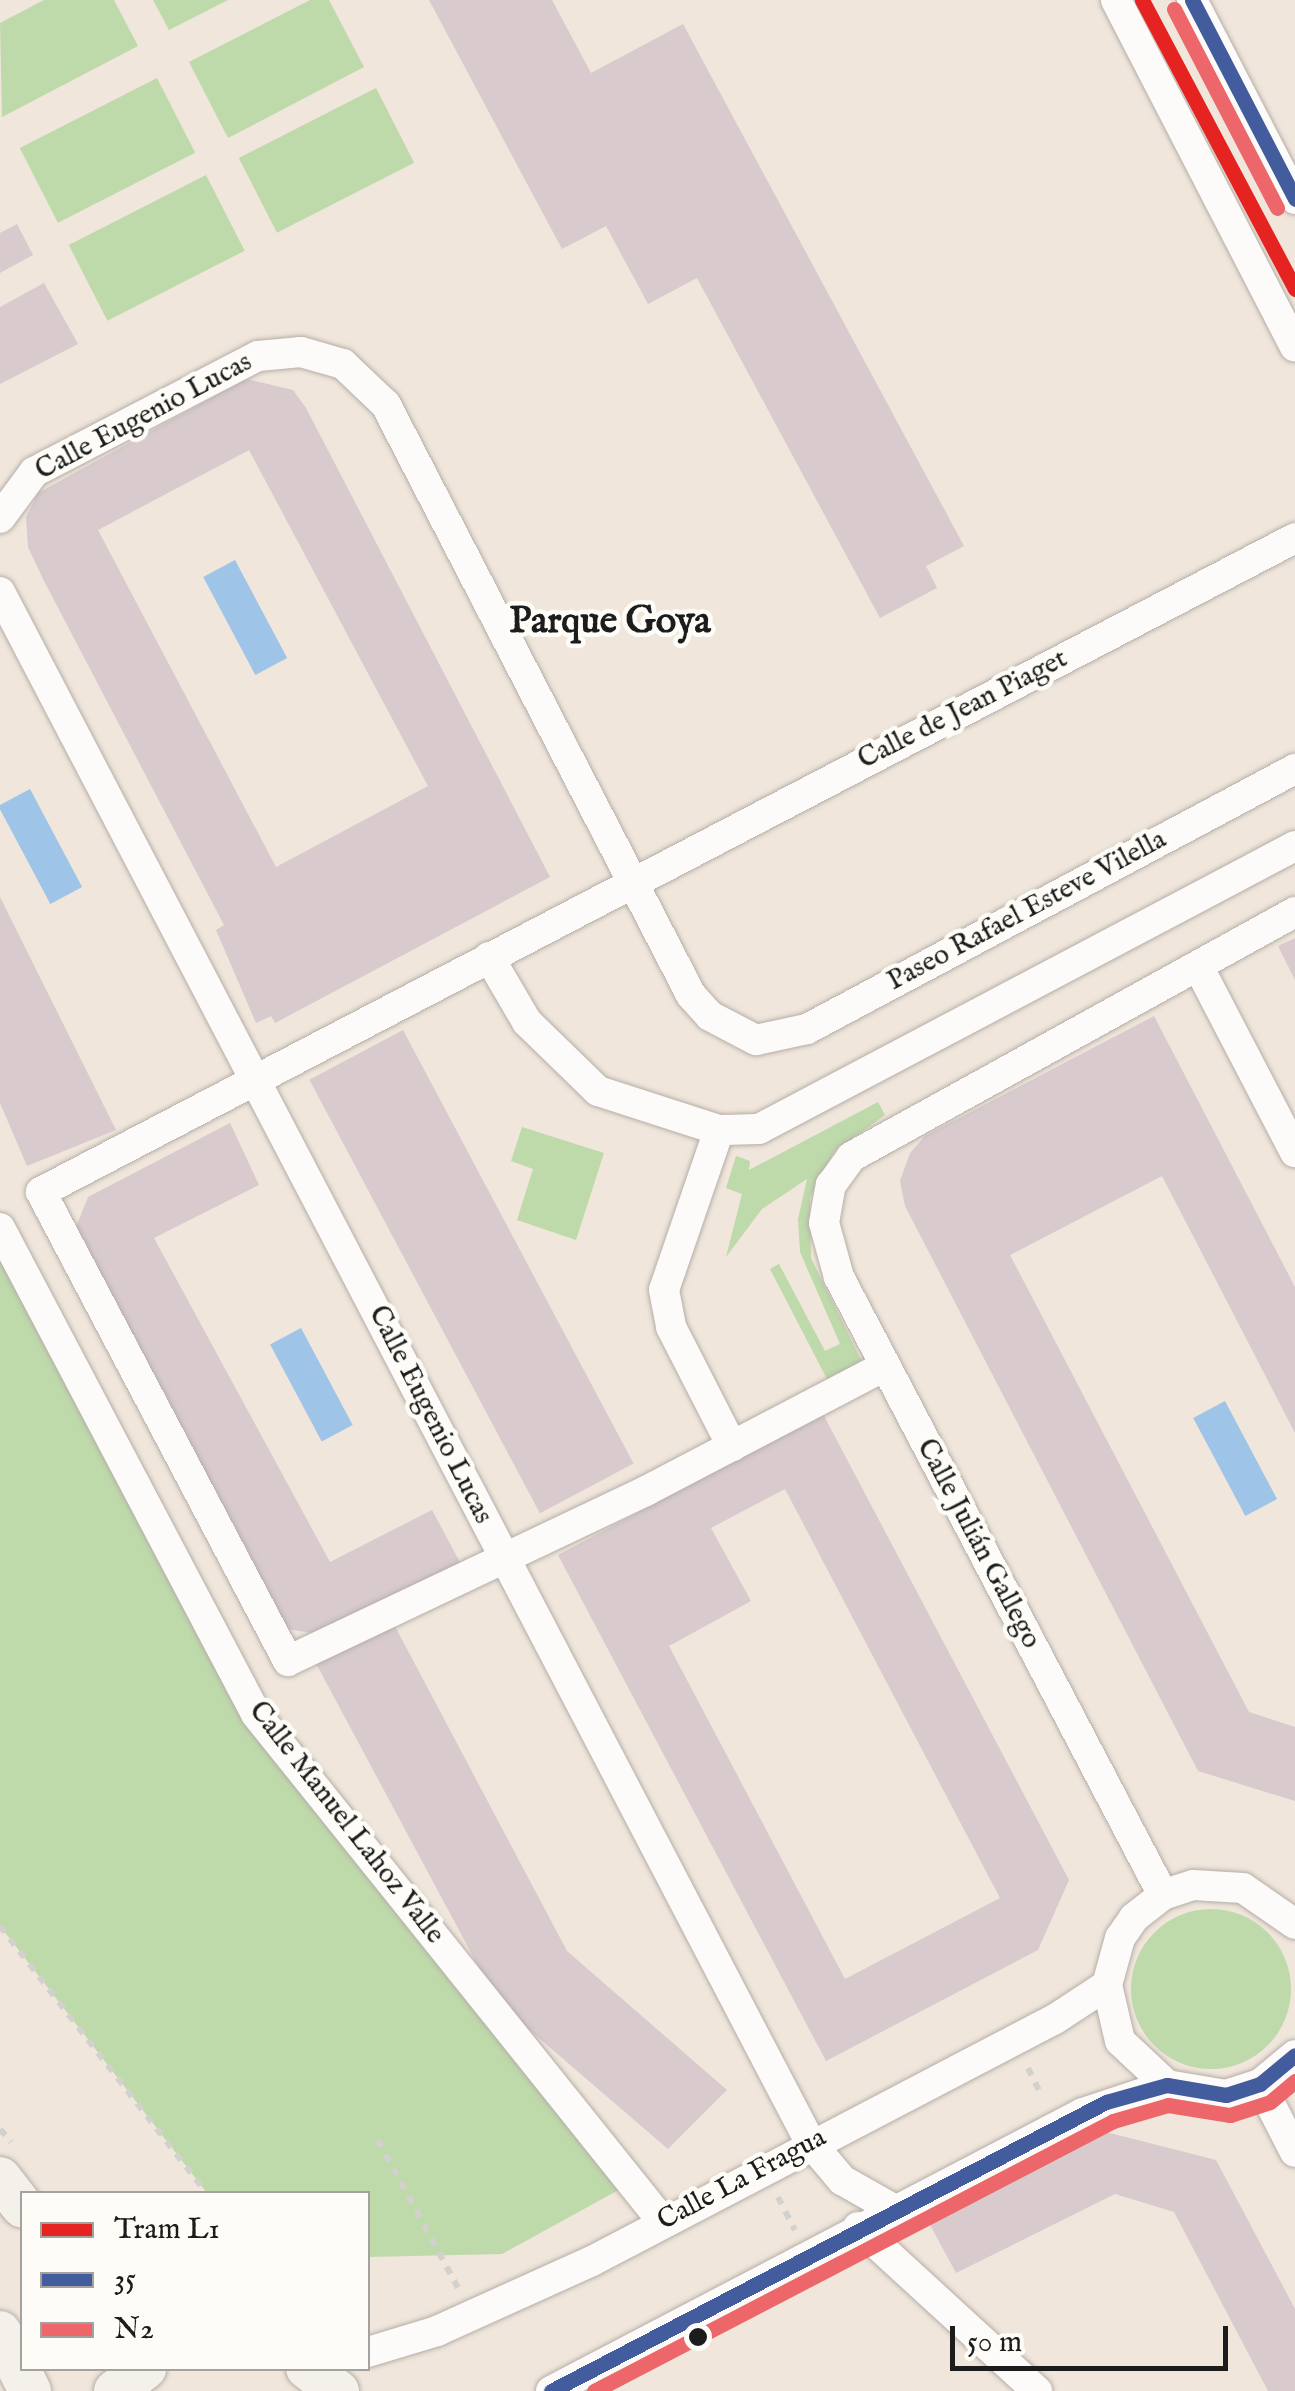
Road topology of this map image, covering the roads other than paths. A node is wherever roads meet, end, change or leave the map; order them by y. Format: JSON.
{"nodes":[{"id":1,"x":1116,"y":0,"type":"edge"},
{"id":2,"x":1192,"y":0,"type":"edge"},
{"id":3,"x":1295,"y":199,"type":"edge"},
{"id":4,"x":1295,"y":347,"type":"edge"},
{"id":5,"x":4,"y":504,"type":"edge"},
{"id":6,"x":1295,"y":538,"type":"edge"},
{"id":7,"x":0,"y":592,"type":"edge"},
{"id":8,"x":1295,"y":769,"type":"edge"},
{"id":9,"x":1295,"y":846,"type":"edge"},
{"id":10,"x":630,"y":883,"type":"junction"},
{"id":11,"x":1295,"y":912,"type":"edge"},
{"id":12,"x":490,"y":958,"type":"junction"},
{"id":13,"x":1198,"y":966,"type":"junction"},
{"id":14,"x":756,"y":1040,"type":"joint"},
{"id":15,"x":255,"y":1078,"type":"junction"},
{"id":16,"x":718,"y":1130,"type":"junction"},
{"id":17,"x":1295,"y":1152,"type":"edge"},
{"id":18,"x":0,"y":1228,"type":"edge"},
{"id":19,"x":885,"y":1366,"type":"junction"},
{"id":20,"x":732,"y":1446,"type":"junction"},
{"id":21,"x":503,"y":1555,"type":"junction"},
{"id":22,"x":1295,"y":1887,"type":"edge"},
{"id":23,"x":1163,"y":1895,"type":"junction"},
{"id":24,"x":1266,"y":1898,"type":"junction"},
{"id":25,"x":1295,"y":1924,"type":"edge"},
{"id":26,"x":1107,"y":1985,"type":"junction"},
{"id":27,"x":1295,"y":2056,"type":"edge"},
{"id":28,"x":1260,"y":2084,"type":"junction"},
{"id":29,"x":1166,"y":2085,"type":"junction"},
{"id":30,"x":810,"y":2142,"type":"junction"},
{"id":31,"x":1295,"y":2152,"type":"edge"},
{"id":32,"x":0,"y":2178,"type":"edge"},
{"id":33,"x":20,"y":2203,"type":"edge"},
{"id":34,"x":893,"y":2209,"type":"junction"},
{"id":35,"x":663,"y":2222,"type":"junction"},
{"id":36,"x":858,"y":2228,"type":"junction"},
{"id":37,"x":0,"y":2332,"type":"edge"},
{"id":38,"x":370,"y":2351,"type":"edge"},
{"id":39,"x":141,"y":2371,"type":"edge"},
{"id":40,"x":311,"y":2371,"type":"edge"},
{"id":41,"x":30,"y":2391,"type":"edge"},
{"id":42,"x":115,"y":2391,"type":"edge"},
{"id":43,"x":338,"y":2391,"type":"edge"},
{"id":44,"x":551,"y":2391,"type":"edge"},
{"id":45,"x":1036,"y":2391,"type":"edge"}],
"edges":[{"from":1,"to":4,"type":"street"},
{"from":2,"to":3,"type":"street"},
{"from":5,"to":10,"type":"street","name":"Calle Eugenio Lucas"},
{"from":6,"to":10,"type":"street","name":"Calle de Jean Piaget"},
{"from":7,"to":15,"type":"street","name":"Calle Eugenio Lucas"},
{"from":8,"to":14,"type":"street","name":"Paseo Rafael Esteve Vilella"},
{"from":9,"to":16,"type":"street"},
{"from":10,"to":12,"type":"street","name":"Calle de Jean Piaget"},
{"from":10,"to":14,"type":"street","name":"Calle Eugenio Lucas"},
{"from":11,"to":13,"type":"street"},
{"from":12,"to":15,"type":"street","name":"Calle de Jean Piaget"},
{"from":12,"to":16,"type":"street"},
{"from":13,"to":17,"type":"street"},
{"from":13,"to":19,"type":"street","name":"Calle Julián Gallego"},
{"from":15,"to":21,"type":"street","name":"Calle Eugenio Lucas"},
{"from":15,"to":21,"type":"street","name":"Calle de Jean Piaget"},
{"from":16,"to":20,"type":"street"},
{"from":18,"to":35,"type":"street","name":"Calle Manuel Lahoz Valle"},
{"from":19,"to":20,"type":"street"},
{"from":19,"to":23,"type":"street","name":"Calle Julián Gallego"},
{"from":20,"to":21,"type":"street"},
{"from":21,"to":30,"type":"street","name":"Calle Eugenio Lucas"},
{"from":22,"to":24,"type":"street"},
{"from":23,"to":24,"type":"street"},
{"from":23,"to":26,"type":"street"},
{"from":24,"to":25,"type":"street"},
{"from":26,"to":29,"type":"street"},
{"from":26,"to":30,"type":"street","name":"Calle La Fragua"},
{"from":27,"to":28,"type":"street"},
{"from":28,"to":29,"type":"street"},
{"from":28,"to":31,"type":"street"},
{"from":29,"to":34,"type":"street"},
{"from":30,"to":34,"type":"street","name":"Calle Eugenio Lucas"},
{"from":30,"to":35,"type":"street","name":"Calle La Fragua"},
{"from":32,"to":33,"type":"main road"},
{"from":34,"to":36,"type":"street"},
{"from":35,"to":38,"type":"street","name":"Calle La Fragua"},
{"from":36,"to":44,"type":"street"},
{"from":36,"to":45,"type":"street"},
{"from":37,"to":41,"type":"main road"},
{"from":39,"to":42,"type":"main road"},
{"from":40,"to":43,"type":"main road"}]}
